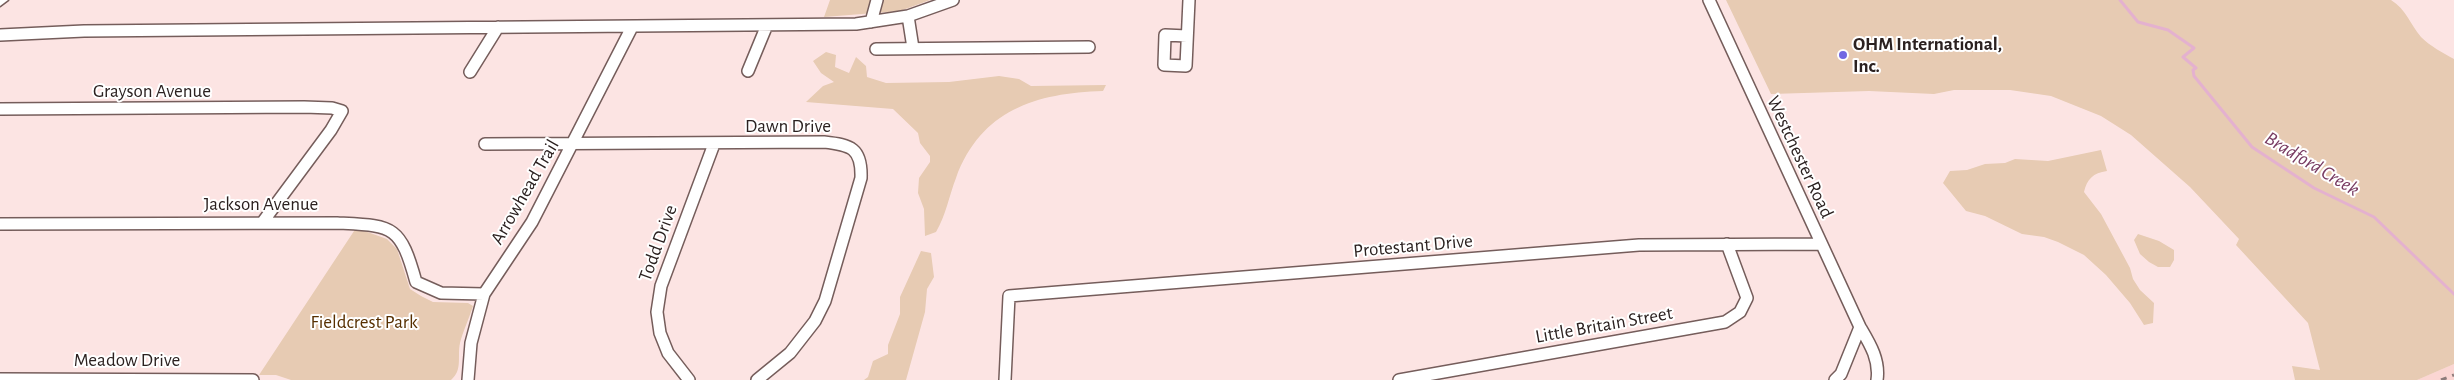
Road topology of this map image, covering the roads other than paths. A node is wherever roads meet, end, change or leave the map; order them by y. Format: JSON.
{"nodes":[{"id":1,"x":877,"y":0,"type":"edge"},
{"id":2,"x":953,"y":0,"type":"edge"},
{"id":3,"x":1190,"y":0,"type":"edge"},
{"id":4,"x":1709,"y":0,"type":"edge"},
{"id":5,"x":908,"y":16,"type":"junction"},
{"id":6,"x":871,"y":22,"type":"junction"},
{"id":7,"x":767,"y":25,"type":"junction"},
{"id":8,"x":0,"y":27,"type":"edge"},
{"id":9,"x":498,"y":27,"type":"junction"},
{"id":10,"x":632,"y":27,"type":"junction"},
{"id":11,"x":84,"y":31,"type":"junction"},
{"id":12,"x":0,"y":35,"type":"edge"},
{"id":13,"x":1188,"y":36,"type":"dead end"},
{"id":14,"x":1089,"y":47,"type":"dead end"},
{"id":15,"x":913,"y":48,"type":"junction"},
{"id":16,"x":876,"y":49,"type":"dead end"},
{"id":17,"x":470,"y":72,"type":"dead end"},
{"id":18,"x":748,"y":72,"type":"dead end"},
{"id":19,"x":304,"y":107,"type":"joint"},
{"id":20,"x":0,"y":109,"type":"edge"},
{"id":21,"x":485,"y":144,"type":"dead end"},
{"id":22,"x":573,"y":144,"type":"junction"},
{"id":23,"x":714,"y":144,"type":"junction"},
{"id":24,"x":262,"y":223,"type":"junction"},
{"id":25,"x":0,"y":224,"type":"edge"},
{"id":26,"x":1727,"y":244,"type":"junction"},
{"id":27,"x":1821,"y":244,"type":"junction"},
{"id":28,"x":484,"y":294,"type":"junction"},
{"id":29,"x":1860,"y":327,"type":"junction"},
{"id":30,"x":0,"y":379,"type":"edge"},
{"id":31,"x":133,"y":379,"type":"edge"},
{"id":32,"x":253,"y":380,"type":"edge"},
{"id":33,"x":468,"y":380,"type":"edge"},
{"id":34,"x":689,"y":380,"type":"edge"},
{"id":35,"x":757,"y":380,"type":"edge"},
{"id":36,"x":1005,"y":380,"type":"edge"},
{"id":37,"x":1399,"y":380,"type":"edge"},
{"id":38,"x":1836,"y":380,"type":"edge"},
{"id":39,"x":1877,"y":380,"type":"edge"}],
"edges":[{"from":1,"to":6,"type":"street"},
{"from":2,"to":5,"type":"street"},
{"from":3,"to":13,"type":"street"},
{"from":4,"to":27,"type":"street","name":"Westchester Road"},
{"from":5,"to":6,"type":"street"},
{"from":5,"to":15,"type":"street"},
{"from":6,"to":7,"type":"street"},
{"from":7,"to":10,"type":"street"},
{"from":7,"to":18,"type":"street"},
{"from":8,"to":11,"type":"street"},
{"from":9,"to":10,"type":"street"},
{"from":9,"to":11,"type":"street"},
{"from":9,"to":17,"type":"street"},
{"from":10,"to":22,"type":"street","name":"Arrowhead Trail"},
{"from":11,"to":12,"type":"street"},
{"from":14,"to":15,"type":"street"},
{"from":15,"to":16,"type":"street"},
{"from":19,"to":20,"type":"street","name":"Grayson Avenue"},
{"from":19,"to":24,"type":"street"},
{"from":21,"to":22,"type":"street","name":"Dawn Drive"},
{"from":22,"to":23,"type":"street","name":"Dawn Drive"},
{"from":22,"to":28,"type":"street","name":"Arrowhead Trail"},
{"from":23,"to":34,"type":"street","name":"Todd Drive"},
{"from":23,"to":35,"type":"street","name":"Dawn Drive"},
{"from":24,"to":25,"type":"street","name":"Jackson Avenue"},
{"from":24,"to":28,"type":"street","name":"Jackson Avenue"},
{"from":26,"to":27,"type":"street","name":"Protestant Drive"},
{"from":26,"to":36,"type":"street","name":"Protestant Drive"},
{"from":26,"to":37,"type":"street","name":"Little Britain Street"},
{"from":27,"to":29,"type":"street","name":"Westchester Road"},
{"from":28,"to":33,"type":"street","name":"Arrowhead Trail"},
{"from":29,"to":38,"type":"street"},
{"from":29,"to":39,"type":"street","name":"Westchester Road"},
{"from":30,"to":31,"type":"street","name":"Meadow Drive"},
{"from":31,"to":32,"type":"street","name":"Meadow Drive"}]}
